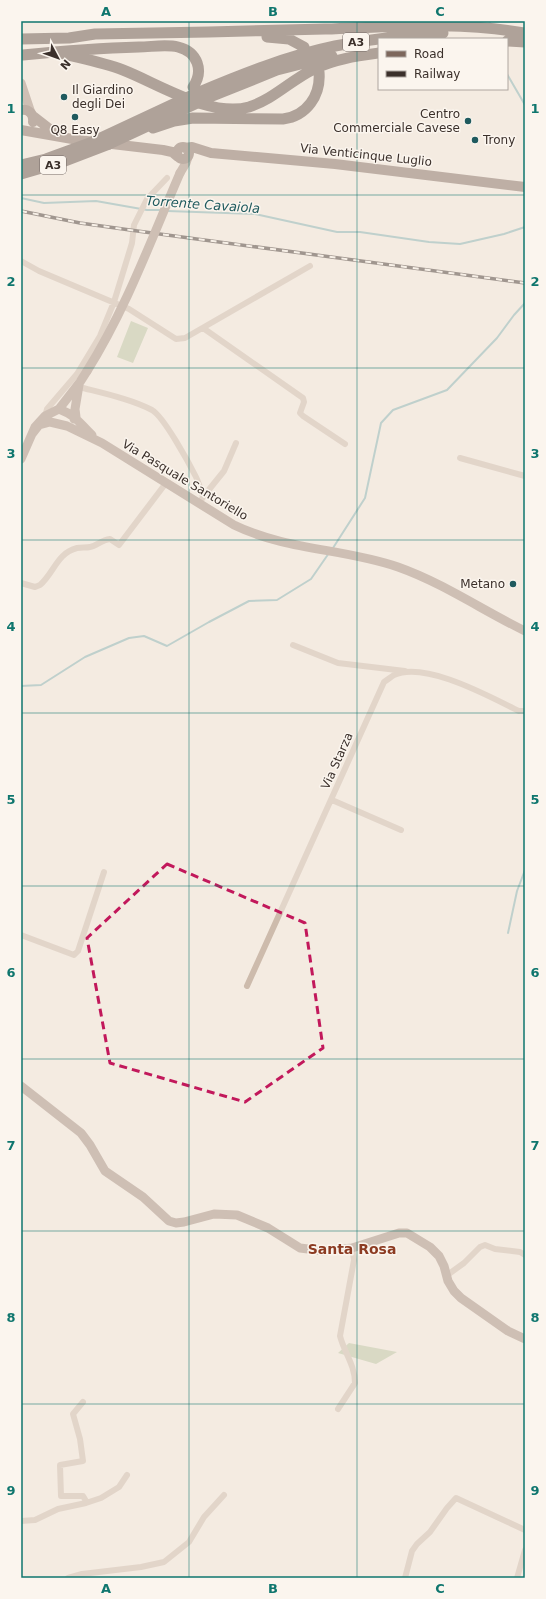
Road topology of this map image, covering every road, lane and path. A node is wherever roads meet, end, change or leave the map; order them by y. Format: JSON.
{"nodes":[{"id":1,"x":524,"y":36,"type":"edge"},
{"id":2,"x":69,"y":38,"type":"junction"},
{"id":3,"x":392,"y":38,"type":"edge"},
{"id":4,"x":378,"y":39,"type":"edge"},
{"id":5,"x":21,"y":40,"type":"edge"},
{"id":6,"x":508,"y":41,"type":"edge"},
{"id":7,"x":304,"y":47,"type":"dead end"},
{"id":8,"x":378,"y":48,"type":"edge"},
{"id":9,"x":56,"y":52,"type":"junction"},
{"id":10,"x":378,"y":53,"type":"edge"},
{"id":11,"x":22,"y":58,"type":"edge"},
{"id":12,"x":319,"y":72,"type":"dead end"},
{"id":13,"x":21,"y":83,"type":"edge"},
{"id":14,"x":195,"y":90,"type":"junction"},
{"id":15,"x":28,"y":113,"type":"edge"},
{"id":16,"x":23,"y":130,"type":"edge"},
{"id":17,"x":122,"y":138,"type":"junction"},
{"id":18,"x":183,"y":154,"type":"junction"},
{"id":19,"x":21,"y":166,"type":"edge"},
{"id":20,"x":21,"y":174,"type":"edge"},
{"id":21,"x":167,"y":178,"type":"dead end"},
{"id":22,"x":525,"y":187,"type":"edge"},
{"id":23,"x":21,"y":261,"type":"edge"},
{"id":24,"x":310,"y":266,"type":"dead end"},
{"id":25,"x":114,"y":302,"type":"junction"},
{"id":26,"x":203,"y":328,"type":"junction"},
{"id":27,"x":79,"y":384,"type":"junction"},
{"id":28,"x":54,"y":400,"type":"junction"},
{"id":29,"x":59,"y":408,"type":"junction"},
{"id":30,"x":76,"y":417,"type":"junction"},
{"id":31,"x":48,"y":419,"type":"junction"},
{"id":32,"x":67,"y":426,"type":"junction"},
{"id":33,"x":102,"y":443,"type":"junction"},
{"id":34,"x":236,"y":443,"type":"dead end"},
{"id":35,"x":345,"y":444,"type":"dead end"},
{"id":36,"x":460,"y":458,"type":"dead end"},
{"id":37,"x":21,"y":459,"type":"edge"},
{"id":38,"x":525,"y":476,"type":"edge"},
{"id":39,"x":166,"y":483,"type":"junction"},
{"id":40,"x":201,"y":500,"type":"junction"},
{"id":41,"x":21,"y":583,"type":"edge"},
{"id":42,"x":525,"y":631,"type":"edge"},
{"id":43,"x":293,"y":645,"type":"dead end"},
{"id":44,"x":408,"y":672,"type":"junction"},
{"id":45,"x":525,"y":711,"type":"edge"},
{"id":46,"x":332,"y":800,"type":"junction"},
{"id":47,"x":401,"y":830,"type":"dead end"},
{"id":48,"x":104,"y":872,"type":"dead end"},
{"id":49,"x":21,"y":935,"type":"edge"},
{"id":50,"x":247,"y":986,"type":"dead end"},
{"id":51,"x":21,"y":1086,"type":"edge"},
{"id":52,"x":352,"y":1248,"type":"junction"},
{"id":53,"x":525,"y":1254,"type":"edge"},
{"id":54,"x":446,"y":1276,"type":"junction"},
{"id":55,"x":525,"y":1339,"type":"edge"},
{"id":56,"x":84,"y":1402,"type":"dead end"},
{"id":57,"x":338,"y":1409,"type":"dead end"},
{"id":58,"x":126,"y":1475,"type":"dead end"},
{"id":59,"x":224,"y":1495,"type":"dead end"},
{"id":60,"x":86,"y":1503,"type":"junction"},
{"id":61,"x":21,"y":1521,"type":"edge"},
{"id":62,"x":525,"y":1530,"type":"edge"},
{"id":63,"x":525,"y":1550,"type":"edge"},
{"id":64,"x":68,"y":1578,"type":"edge"},
{"id":65,"x":405,"y":1578,"type":"edge"},
{"id":66,"x":517,"y":1578,"type":"edge"}],
"edges":[{"from":1,"to":2,"type":"highway"},
{"from":1,"to":3,"type":"highway","number":"A3"},
{"from":1,"to":6,"type":"highway"},
{"from":2,"to":5,"type":"highway"},
{"from":2,"to":7,"type":"highway"},
{"from":4,"to":14,"type":"highway","number":"A3"},
{"from":5,"to":11,"type":"street"},
{"from":8,"to":17,"type":"highway","number":"A3","bridge":true},
{"from":9,"to":10,"type":"highway"},
{"from":9,"to":11,"type":"highway"},
{"from":9,"to":14,"type":"highway"},
{"from":12,"to":17,"type":"highway","number":"A3","bridge":true},
{"from":13,"to":15,"type":"street"},
{"from":14,"to":19,"type":"highway","number":"A3","bridge":true},
{"from":15,"to":16,"type":"main road"},
{"from":15,"to":18,"type":"main road","name":"Via Venticinque Luglio"},
{"from":16,"to":18,"type":"main road"},
{"from":17,"to":20,"type":"highway","number":"A3","bridge":true},
{"from":18,"to":22,"type":"main road","name":"Via Venticinque Luglio"},
{"from":18,"to":27,"type":"street","bridge":true},
{"from":21,"to":25,"type":"street"},
{"from":23,"to":25,"type":"street"},
{"from":24,"to":26,"type":"street"},
{"from":25,"to":26,"type":"street"},
{"from":25,"to":28,"type":"street"},
{"from":26,"to":35,"type":"street"},
{"from":27,"to":29,"type":"street"},
{"from":27,"to":30,"type":"street"},
{"from":27,"to":40,"type":"street"},
{"from":28,"to":29,"type":"street"},
{"from":28,"to":31,"type":"street"},
{"from":29,"to":30,"type":"street"},
{"from":29,"to":31,"type":"street"},
{"from":29,"to":32,"type":"street"},
{"from":30,"to":32,"type":"street"},
{"from":30,"to":33,"type":"street"},
{"from":31,"to":32,"type":"street"},
{"from":31,"to":37,"type":"street"},
{"from":32,"to":33,"type":"street"},
{"from":33,"to":39,"type":"street","name":"Via Pasquale Santoriello"},
{"from":34,"to":40,"type":"street"},
{"from":36,"to":38,"type":"street"},
{"from":39,"to":40,"type":"street","name":"Via Pasquale Santoriello"},
{"from":39,"to":41,"type":"street"},
{"from":40,"to":42,"type":"street","name":"Via Pasquale Santoriello"},
{"from":43,"to":44,"type":"street"},
{"from":44,"to":45,"type":"street","name":"Via Starza"},
{"from":44,"to":46,"type":"street","name":"Via Starza"},
{"from":46,"to":47,"type":"street"},
{"from":46,"to":50,"type":"street","name":"Via Starza"},
{"from":48,"to":49,"type":"street"},
{"from":51,"to":52,"type":"street"},
{"from":52,"to":54,"type":"street"},
{"from":52,"to":57,"type":"street"},
{"from":53,"to":54,"type":"street"},
{"from":54,"to":55,"type":"street"},
{"from":56,"to":60,"type":"street"},
{"from":58,"to":60,"type":"street"},
{"from":59,"to":64,"type":"street"},
{"from":60,"to":61,"type":"street"},
{"from":62,"to":65,"type":"street"},
{"from":63,"to":66,"type":"street"}]}
